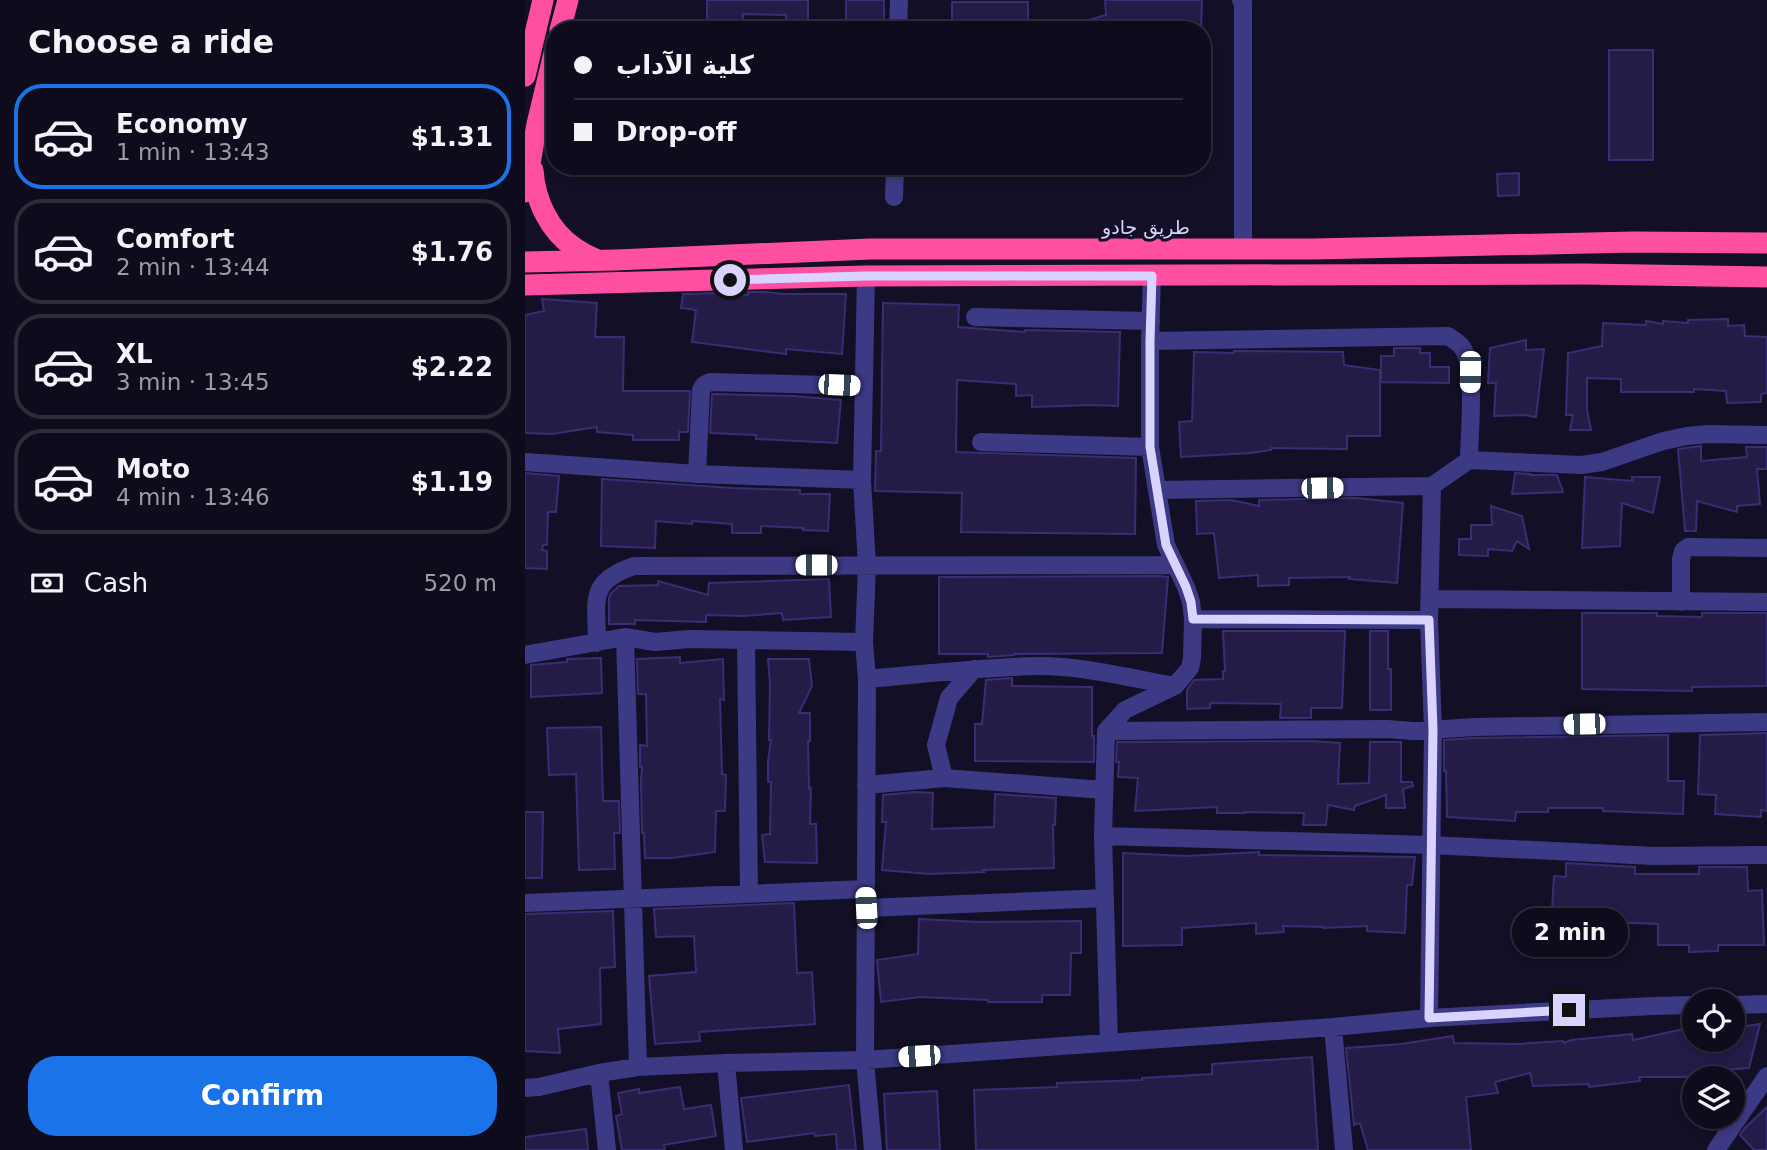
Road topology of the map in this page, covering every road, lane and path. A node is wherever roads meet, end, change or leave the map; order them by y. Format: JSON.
{"nodes":[{"id":1,"x":543,"y":0,"type":"edge"},
{"id":2,"x":568,"y":0,"type":"edge"},
{"id":3,"x":899,"y":0,"type":"edge"},
{"id":4,"x":1241,"y":0,"type":"edge"},
{"id":5,"x":562,"y":21,"type":"edge"},
{"id":6,"x":898,"y":21,"type":"edge"},
{"id":7,"x":525,"y":76,"type":"edge"},
{"id":8,"x":546,"y":86,"type":"edge"},
{"id":9,"x":532,"y":158,"type":"junction"},
{"id":10,"x":895,"y":175,"type":"edge"},
{"id":11,"x":525,"y":192,"type":"edge"},
{"id":12,"x":894,"y":197,"type":"dead end"},
{"id":13,"x":1767,"y":243,"type":"edge"},
{"id":14,"x":1243,"y":249,"type":"junction"},
{"id":15,"x":597,"y":260,"type":"junction"},
{"id":16,"x":525,"y":262,"type":"edge"},
{"id":17,"x":866,"y":276,"type":"junction"},
{"id":18,"x":1152,"y":276,"type":"junction"},
{"id":19,"x":1767,"y":277,"type":"edge"},
{"id":20,"x":525,"y":285,"type":"edge"},
{"id":21,"x":975,"y":317,"type":"dead end"},
{"id":22,"x":1151,"y":321,"type":"junction"},
{"id":23,"x":1150,"y":341,"type":"junction"},
{"id":24,"x":864,"y":386,"type":"junction"},
{"id":25,"x":1767,"y":435,"type":"edge"},
{"id":26,"x":981,"y":442,"type":"dead end"},
{"id":27,"x":1150,"y":447,"type":"junction"},
{"id":28,"x":1469,"y":460,"type":"junction"},
{"id":29,"x":525,"y":462,"type":"edge"},
{"id":30,"x":697,"y":474,"type":"junction"},
{"id":31,"x":862,"y":480,"type":"junction"},
{"id":32,"x":1432,"y":486,"type":"junction"},
{"id":33,"x":1157,"y":490,"type":"junction"},
{"id":34,"x":1767,"y":548,"type":"edge"},
{"id":35,"x":867,"y":565,"type":"junction"},
{"id":36,"x":1175,"y":565,"type":"junction"},
{"id":37,"x":1430,"y":599,"type":"junction"},
{"id":38,"x":1681,"y":602,"type":"junction"},
{"id":39,"x":1767,"y":602,"type":"edge"},
{"id":40,"x":1193,"y":619,"type":"junction"},
{"id":41,"x":1429,"y":620,"type":"junction"},
{"id":42,"x":625,"y":637,"type":"junction"},
{"id":43,"x":746,"y":640,"type":"junction"},
{"id":44,"x":864,"y":642,"type":"junction"},
{"id":45,"x":597,"y":643,"type":"junction"},
{"id":46,"x":525,"y":654,"type":"edge"},
{"id":47,"x":974,"y":669,"type":"junction"},
{"id":48,"x":867,"y":680,"type":"junction"},
{"id":49,"x":1175,"y":686,"type":"junction"},
{"id":50,"x":1767,"y":722,"type":"edge"},
{"id":51,"x":1433,"y":730,"type":"junction"},
{"id":52,"x":1106,"y":731,"type":"junction"},
{"id":53,"x":943,"y":778,"type":"junction"},
{"id":54,"x":866,"y":785,"type":"junction"},
{"id":55,"x":1104,"y":790,"type":"junction"},
{"id":56,"x":1103,"y":836,"type":"junction"},
{"id":57,"x":1431,"y":845,"type":"junction"},
{"id":58,"x":1767,"y":855,"type":"edge"},
{"id":59,"x":865,"y":889,"type":"junction"},
{"id":60,"x":749,"y":892,"type":"junction"},
{"id":61,"x":633,"y":898,"type":"junction"},
{"id":62,"x":1105,"y":898,"type":"junction"},
{"id":63,"x":525,"y":903,"type":"edge"},
{"id":64,"x":866,"y":908,"type":"junction"},
{"id":65,"x":1767,"y":1004,"type":"edge"},
{"id":66,"x":1682,"y":1005,"type":"edge"},
{"id":67,"x":1745,"y":1005,"type":"edge"},
{"id":68,"x":1429,"y":1018,"type":"junction"},
{"id":69,"x":1333,"y":1027,"type":"junction"},
{"id":70,"x":1109,"y":1043,"type":"junction"},
{"id":71,"x":865,"y":1059,"type":"junction"},
{"id":72,"x":726,"y":1063,"type":"junction"},
{"id":73,"x":638,"y":1067,"type":"junction"},
{"id":74,"x":599,"y":1073,"type":"junction"},
{"id":75,"x":1767,"y":1076,"type":"edge"},
{"id":76,"x":525,"y":1088,"type":"edge"},
{"id":77,"x":607,"y":1150,"type":"edge"},
{"id":78,"x":734,"y":1150,"type":"edge"},
{"id":79,"x":873,"y":1150,"type":"edge"},
{"id":80,"x":1344,"y":1150,"type":"edge"},
{"id":81,"x":1716,"y":1150,"type":"edge"}],
"edges":[{"from":1,"to":7,"type":"highway"},
{"from":2,"to":5,"type":"highway"},
{"from":3,"to":6,"type":"street"},
{"from":4,"to":14,"type":"street"},
{"from":8,"to":9,"type":"highway"},
{"from":9,"to":11,"type":"highway"},
{"from":9,"to":15,"type":"highway"},
{"from":10,"to":12,"type":"street"},
{"from":13,"to":14,"type":"highway","name":"طريق جادو"},
{"from":14,"to":15,"type":"highway","name":"طريق جادو"},
{"from":15,"to":16,"type":"highway","name":"طريق جادو"},
{"from":17,"to":18,"type":"highway"},
{"from":17,"to":20,"type":"highway"},
{"from":17,"to":24,"type":"street"},
{"from":18,"to":19,"type":"highway"},
{"from":18,"to":22,"type":"street"},
{"from":21,"to":22,"type":"street"},
{"from":22,"to":23,"type":"street"},
{"from":23,"to":27,"type":"street"},
{"from":23,"to":28,"type":"street"},
{"from":24,"to":30,"type":"street"},
{"from":24,"to":31,"type":"street"},
{"from":25,"to":28,"type":"street"},
{"from":26,"to":27,"type":"street"},
{"from":27,"to":33,"type":"street"},
{"from":28,"to":32,"type":"street"},
{"from":29,"to":30,"type":"street"},
{"from":30,"to":31,"type":"street"},
{"from":31,"to":35,"type":"street"},
{"from":32,"to":33,"type":"street"},
{"from":32,"to":37,"type":"street"},
{"from":33,"to":36,"type":"street"},
{"from":34,"to":38,"type":"street"},
{"from":35,"to":36,"type":"street"},
{"from":35,"to":44,"type":"street"},
{"from":35,"to":45,"type":"street"},
{"from":36,"to":40,"type":"street"},
{"from":37,"to":38,"type":"street"},
{"from":37,"to":41,"type":"street"},
{"from":38,"to":39,"type":"street"},
{"from":40,"to":41,"type":"street"},
{"from":40,"to":49,"type":"street"},
{"from":41,"to":51,"type":"street"},
{"from":42,"to":43,"type":"street"},
{"from":42,"to":45,"type":"street"},
{"from":42,"to":61,"type":"street"},
{"from":43,"to":44,"type":"street"},
{"from":43,"to":60,"type":"street"},
{"from":44,"to":48,"type":"street"},
{"from":45,"to":46,"type":"street"},
{"from":47,"to":48,"type":"street"},
{"from":47,"to":49,"type":"street"},
{"from":47,"to":53,"type":"street"},
{"from":48,"to":54,"type":"street"},
{"from":49,"to":52,"type":"street"},
{"from":50,"to":51,"type":"street"},
{"from":51,"to":52,"type":"street"},
{"from":51,"to":57,"type":"street"},
{"from":52,"to":55,"type":"street"},
{"from":53,"to":54,"type":"street"},
{"from":53,"to":55,"type":"street"},
{"from":54,"to":59,"type":"street"},
{"from":55,"to":56,"type":"street"},
{"from":56,"to":57,"type":"street"},
{"from":56,"to":62,"type":"street"},
{"from":57,"to":58,"type":"street"},
{"from":57,"to":68,"type":"street"},
{"from":59,"to":60,"type":"street"},
{"from":59,"to":64,"type":"street"},
{"from":60,"to":61,"type":"street"},
{"from":61,"to":63,"type":"street"},
{"from":61,"to":73,"type":"street"},
{"from":62,"to":64,"type":"street"},
{"from":62,"to":70,"type":"street"},
{"from":64,"to":71,"type":"street"},
{"from":65,"to":67,"type":"street"},
{"from":66,"to":68,"type":"street"},
{"from":68,"to":69,"type":"street"},
{"from":69,"to":70,"type":"street"},
{"from":69,"to":80,"type":"street"},
{"from":70,"to":71,"type":"street"},
{"from":71,"to":72,"type":"street"},
{"from":71,"to":79,"type":"street"},
{"from":72,"to":73,"type":"street"},
{"from":72,"to":78,"type":"street"},
{"from":73,"to":74,"type":"street"},
{"from":74,"to":76,"type":"street"},
{"from":74,"to":77,"type":"street"},
{"from":75,"to":81,"type":"street"}]}
